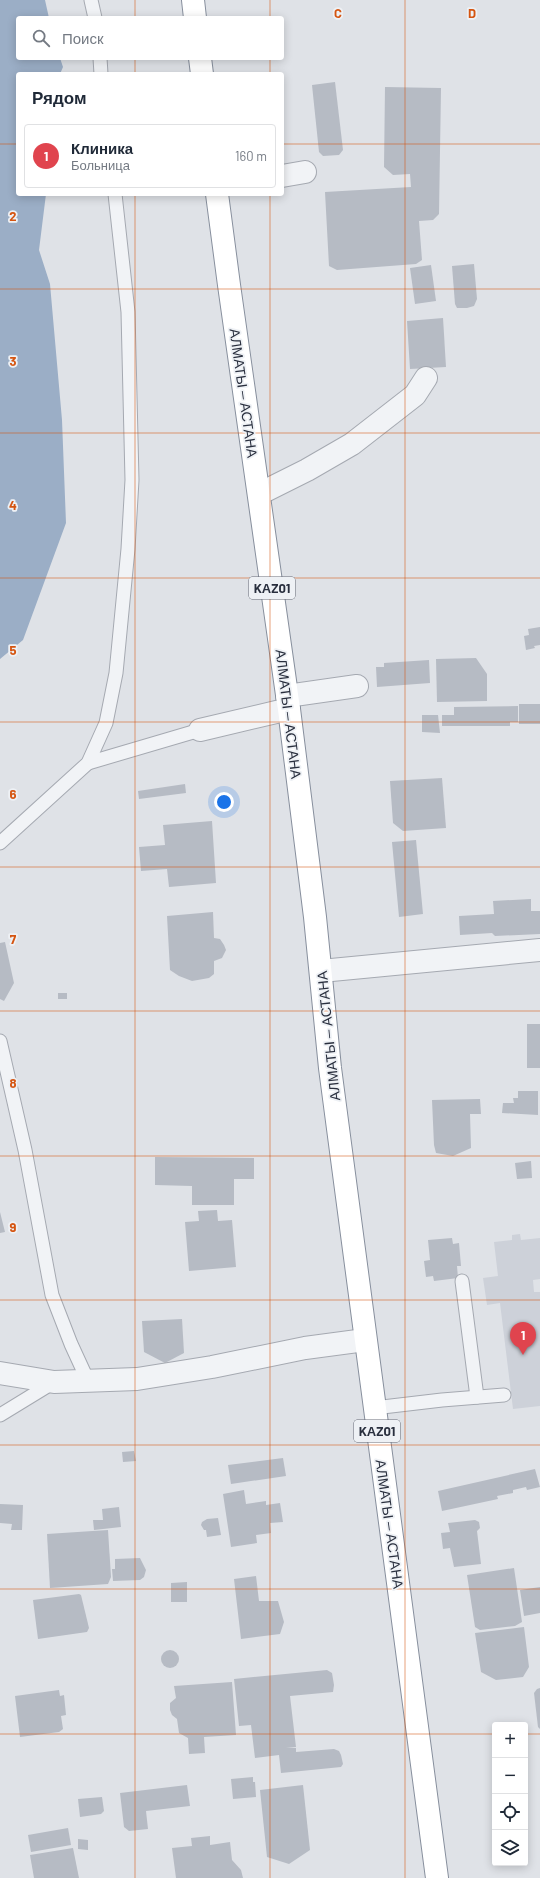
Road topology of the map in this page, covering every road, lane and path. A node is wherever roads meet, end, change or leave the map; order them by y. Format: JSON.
{"nodes":[{"id":1,"x":91,"y":0,"type":"edge"},
{"id":2,"x":193,"y":0,"type":"edge"},
{"id":3,"x":95,"y":16,"type":"edge"},
{"id":4,"x":195,"y":16,"type":"edge"},
{"id":5,"x":100,"y":60,"type":"edge"},
{"id":6,"x":200,"y":60,"type":"edge"},
{"id":7,"x":102,"y":72,"type":"edge"},
{"id":8,"x":202,"y":72,"type":"edge"},
{"id":9,"x":305,"y":172,"type":"dead end"},
{"id":10,"x":284,"y":176,"type":"edge"},
{"id":11,"x":115,"y":196,"type":"edge"},
{"id":12,"x":217,"y":196,"type":"edge"},
{"id":13,"x":426,"y":378,"type":"dead end"},
{"id":14,"x":259,"y":494,"type":"junction"},
{"id":15,"x":357,"y":686,"type":"dead end"},
{"id":16,"x":288,"y":703,"type":"junction"},
{"id":17,"x":200,"y":730,"type":"joint"},
{"id":18,"x":88,"y":763,"type":"junction"},
{"id":19,"x":0,"y":843,"type":"edge"},
{"id":20,"x":540,"y":950,"type":"edge"},
{"id":21,"x":321,"y":971,"type":"junction"},
{"id":22,"x":0,"y":1041,"type":"edge"},
{"id":23,"x":462,"y":1281,"type":"dead end"},
{"id":24,"x":365,"y":1340,"type":"junction"},
{"id":25,"x":0,"y":1373,"type":"edge"},
{"id":26,"x":88,"y":1381,"type":"junction"},
{"id":27,"x":54,"y":1382,"type":"junction"},
{"id":28,"x":504,"y":1395,"type":"dead end"},
{"id":29,"x":477,"y":1397,"type":"junction"},
{"id":30,"x":374,"y":1408,"type":"junction"},
{"id":31,"x":0,"y":1415,"type":"edge"},
{"id":32,"x":438,"y":1878,"type":"edge"}],
"edges":[{"from":1,"to":3,"type":"lane"},
{"from":2,"to":4,"type":"highway"},
{"from":5,"to":7,"type":"lane"},
{"from":6,"to":8,"type":"highway"},
{"from":9,"to":10,"type":"street"},
{"from":11,"to":18,"type":"lane"},
{"from":12,"to":14,"type":"highway","name":"АЛМАТЫ — АСТАНА","number":"KАZ01"},
{"from":13,"to":14,"type":"street"},
{"from":14,"to":16,"type":"highway","name":"АЛМАТЫ — АСТАНА","number":"KАZ01"},
{"from":15,"to":16,"type":"street"},
{"from":16,"to":17,"type":"street"},
{"from":16,"to":21,"type":"highway","name":"АЛМАТЫ — АСТАНА","number":"KАZ01"},
{"from":17,"to":18,"type":"lane"},
{"from":18,"to":19,"type":"lane"},
{"from":20,"to":21,"type":"street"},
{"from":21,"to":24,"type":"highway","name":"АЛМАТЫ — АСТАНА","number":"KАZ01"},
{"from":22,"to":26,"type":"lane"},
{"from":23,"to":29,"type":"lane"},
{"from":24,"to":26,"type":"street"},
{"from":24,"to":30,"type":"highway","name":"АЛМАТЫ — АСТАНА","number":"KАZ01"},
{"from":25,"to":27,"type":"street"},
{"from":26,"to":27,"type":"street"},
{"from":27,"to":31,"type":"lane"},
{"from":28,"to":29,"type":"lane"},
{"from":29,"to":30,"type":"lane"},
{"from":30,"to":32,"type":"highway","name":"АЛМАТЫ — АСТАНА","number":"KАZ01"}]}
